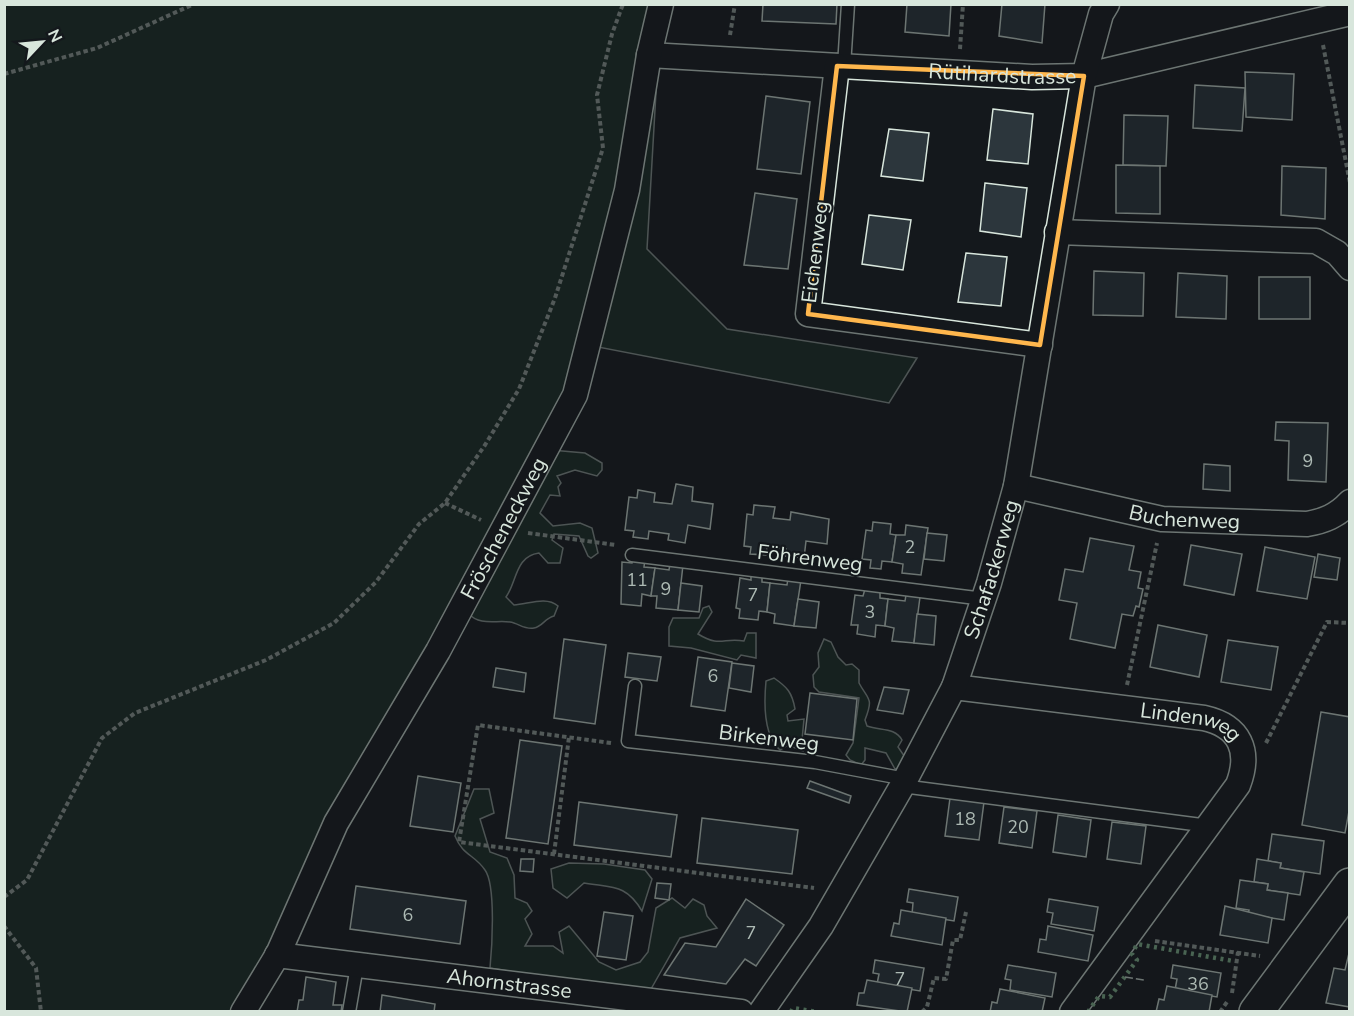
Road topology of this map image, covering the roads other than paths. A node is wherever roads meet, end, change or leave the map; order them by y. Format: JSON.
{"nodes":[{"id":1,"x":661,"y":4,"type":"edge"},
{"id":2,"x":848,"y":4,"type":"edge"},
{"id":3,"x":1107,"y":4,"type":"edge"},
{"id":4,"x":1350,"y":13,"type":"edge"},
{"id":5,"x":649,"y":55,"type":"junction"},
{"id":6,"x":841,"y":66,"type":"junction"},
{"id":7,"x":1084,"y":76,"type":"junction"},
{"id":8,"x":1057,"y":232,"type":"junction"},
{"id":9,"x":1350,"y":268,"type":"edge"},
{"id":10,"x":1040,"y":345,"type":"junction"},
{"id":11,"x":1016,"y":486,"type":"junction"},
{"id":12,"x":1350,"y":502,"type":"edge"},
{"id":13,"x":632,"y":555,"type":"road end"},
{"id":14,"x":984,"y":599,"type":"junction"},
{"id":15,"x":636,"y":686,"type":"dead end"},
{"id":16,"x":954,"y":687,"type":"junction"},
{"id":17,"x":904,"y":782,"type":"junction"},
{"id":18,"x":1209,"y":826,"type":"junction"},
{"id":19,"x":1350,"y":885,"type":"edge"},
{"id":20,"x":277,"y":955,"type":"junction"},
{"id":21,"x":357,"y":966,"type":"junction"},
{"id":22,"x":243,"y":1011,"type":"edge"},
{"id":23,"x":350,"y":1011,"type":"edge"},
{"id":24,"x":741,"y":1011,"type":"edge"},
{"id":25,"x":761,"y":1011,"type":"edge"},
{"id":26,"x":1072,"y":1011,"type":"edge"},
{"id":27,"x":1256,"y":1011,"type":"edge"}],
"edges":[{"from":1,"to":5,"type":"street","name":"Fröscheneckweg"},
{"from":2,"to":6,"type":"lane"},
{"from":3,"to":7,"type":"street","name":"Schafackerweg"},
{"from":4,"to":7,"type":"street","name":"Rütihardstrasse"},
{"from":5,"to":6,"type":"street","name":"Rütihardstrasse"},
{"from":5,"to":20,"type":"street","name":"Fröscheneckweg"},
{"from":6,"to":7,"type":"street","name":"Rütihardstrasse"},
{"from":6,"to":10,"type":"street","name":"Eichenweg"},
{"from":7,"to":8,"type":"street","name":"Schafackerweg"},
{"from":8,"to":9,"type":"street"},
{"from":8,"to":10,"type":"street","name":"Schafackerweg"},
{"from":10,"to":11,"type":"street","name":"Schafackerweg"},
{"from":11,"to":12,"type":"street","name":"Buchenweg"},
{"from":11,"to":14,"type":"street","name":"Schafackerweg"},
{"from":13,"to":14,"type":"lane","name":"Föhrenweg"},
{"from":14,"to":16,"type":"street","name":"Schafackerweg"},
{"from":15,"to":17,"type":"lane","name":"Birkenweg"},
{"from":16,"to":17,"type":"street","name":"Schafackerweg"},
{"from":16,"to":18,"type":"street","name":"Lindenweg"},
{"from":17,"to":18,"type":"lane","name":"Birkenweg"},
{"from":17,"to":25,"type":"street","name":"Schafackerweg"},
{"from":18,"to":26,"type":"street","name":"Lindenweg"},
{"from":19,"to":27,"type":"street"},
{"from":20,"to":21,"type":"street","name":"Ahornstrasse"},
{"from":20,"to":22,"type":"street","name":"Fröscheneckweg"},
{"from":21,"to":23,"type":"lane"},
{"from":21,"to":24,"type":"street","name":"Ahornstrasse"}]}
